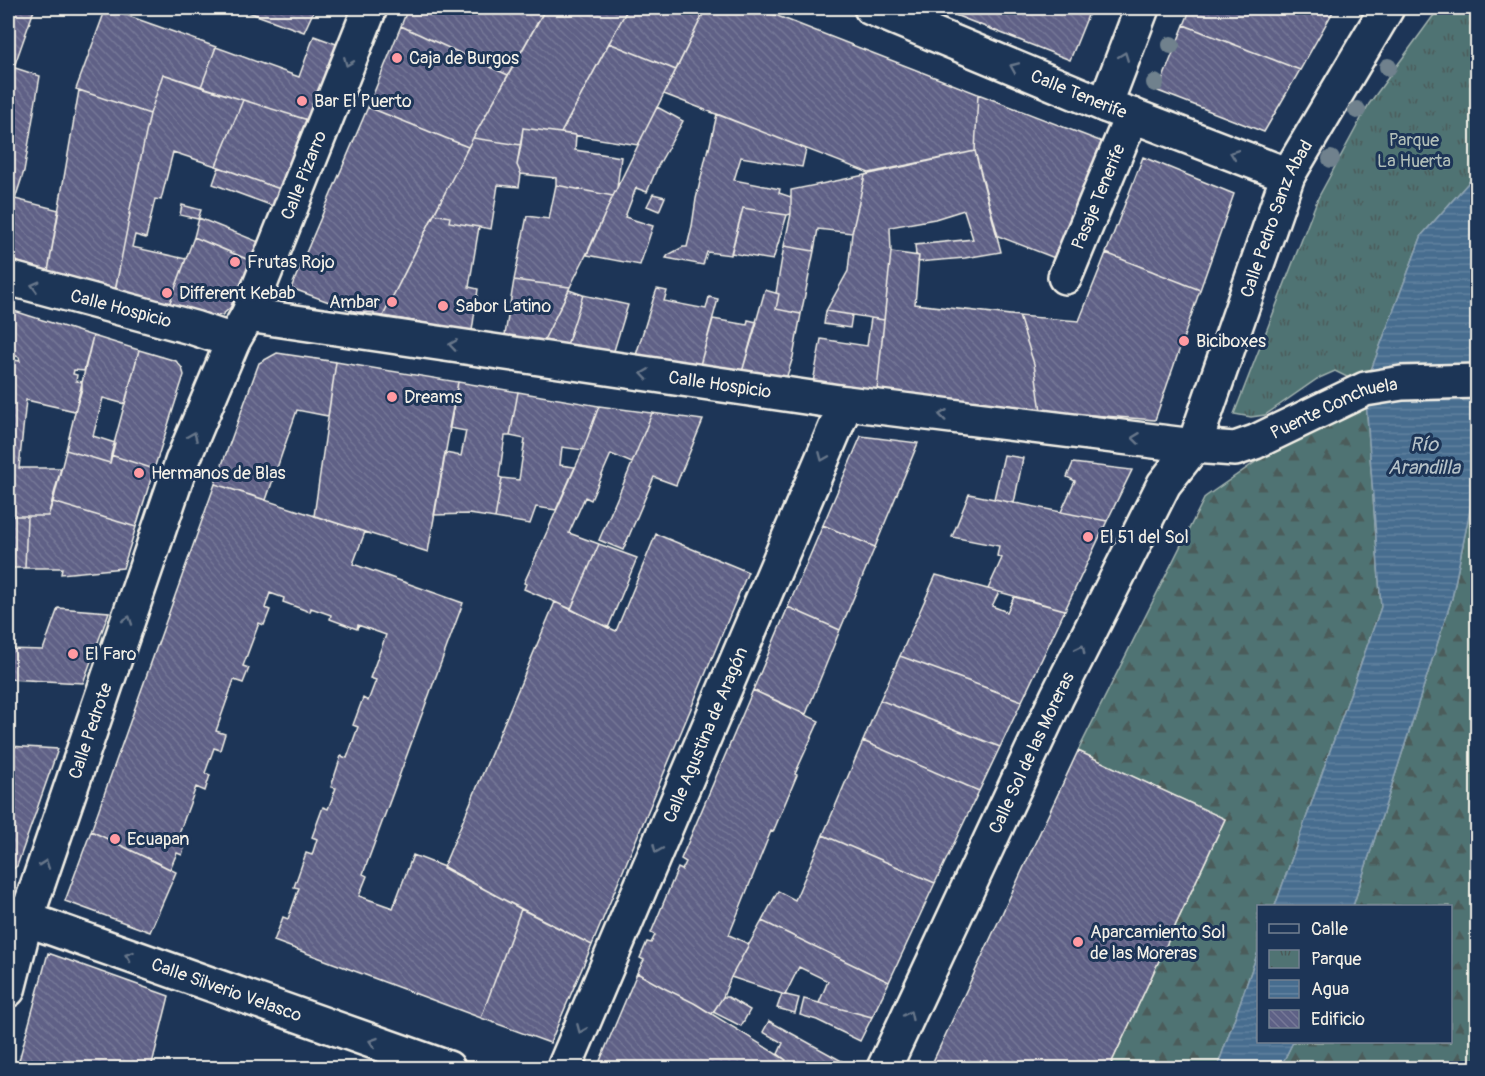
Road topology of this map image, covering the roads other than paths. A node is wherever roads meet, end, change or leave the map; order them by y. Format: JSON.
{"nodes":[{"id":1,"x":370,"y":8,"type":"edge"},
{"id":2,"x":871,"y":8,"type":"edge"},
{"id":3,"x":1142,"y":8,"type":"edge"},
{"id":4,"x":1388,"y":8,"type":"edge"},
{"id":5,"x":1119,"y":110,"type":"junction"},
{"id":6,"x":1288,"y":175,"type":"junction"},
{"id":7,"x":1065,"y":277,"type":"dead end"},
{"id":8,"x":8,"y":278,"type":"edge"},
{"id":9,"x":241,"y":328,"type":"junction"},
{"id":10,"x":1478,"y":381,"type":"edge"},
{"id":11,"x":846,"y":403,"type":"junction"},
{"id":12,"x":1194,"y":446,"type":"junction"},
{"id":13,"x":17,"y":915,"type":"edge"},
{"id":14,"x":8,"y":990,"type":"edge"},
{"id":15,"x":448,"y":1068,"type":"edge"},
{"id":16,"x":564,"y":1068,"type":"edge"},
{"id":17,"x":884,"y":1068,"type":"edge"}],
"edges":[{"from":1,"to":9,"type":"street","name":"Calle Pizarro","one_way":true},
{"from":5,"to":2,"type":"street","name":"Calle Tenerife","one_way":true},
{"from":5,"to":3,"type":"street","name":"Pasaje Tenerife","one_way":true},
{"from":4,"to":6,"type":"street","name":"Calle Pedro Sanz Abad"},
{"from":6,"to":5,"type":"street","name":"Calle Tenerife","one_way":true},
{"from":5,"to":7,"type":"street","name":"Pasaje Tenerife"},
{"from":6,"to":12,"type":"street","name":"Calle Pedro Sanz Abad"},
{"from":9,"to":8,"type":"street","name":"Calle Hospicio","one_way":true},
{"from":11,"to":9,"type":"street","name":"Calle Hospicio","one_way":true},
{"from":13,"to":9,"type":"street","name":"Calle Pedrote","one_way":true},
{"from":10,"to":12,"type":"street","name":"Puente Conchuela"},
{"from":12,"to":11,"type":"street","name":"Calle Hospicio","one_way":true},
{"from":11,"to":16,"type":"street","name":"Calle Agustina de Aragón","one_way":true},
{"from":17,"to":12,"type":"street","name":"Calle Sol de las Moreras","one_way":true},
{"from":13,"to":14,"type":"street","name":"Calle Pedrote"},
{"from":15,"to":13,"type":"street","name":"Calle Silverio Velasco","one_way":true}]}
